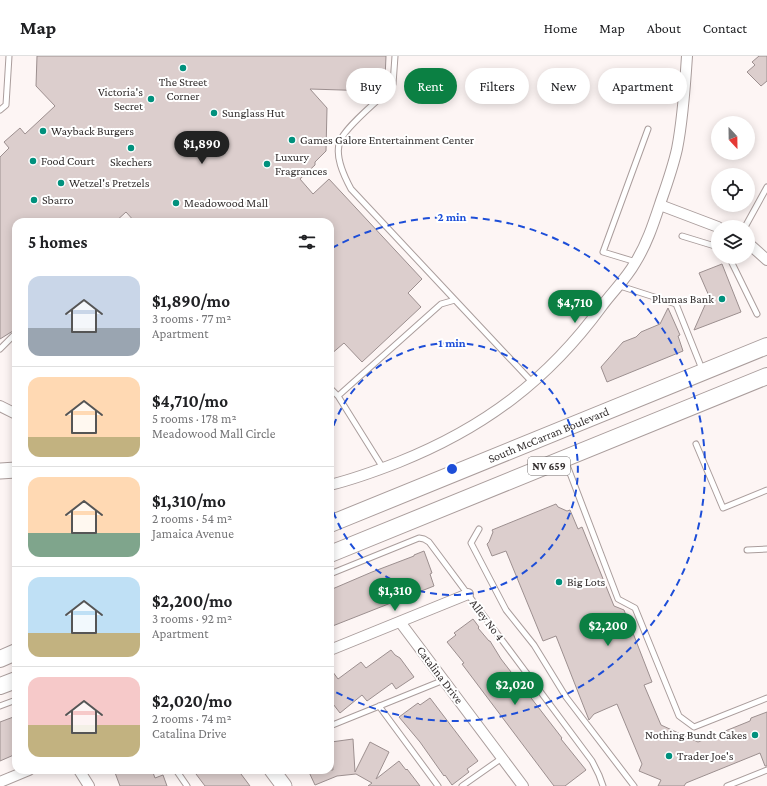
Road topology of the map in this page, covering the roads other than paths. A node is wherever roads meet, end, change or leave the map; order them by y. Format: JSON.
{"nodes":[{"id":1,"x":9,"y":56,"type":"edge"},
{"id":2,"x":395,"y":56,"type":"edge"},
{"id":3,"x":686,"y":56,"type":"edge"},
{"id":4,"x":0,"y":110,"type":"edge"},
{"id":5,"x":648,"y":129,"type":"dead end"},
{"id":6,"x":767,"y":187,"type":"edge"},
{"id":7,"x":660,"y":205,"type":"junction"},
{"id":8,"x":749,"y":220,"type":"edge"},
{"id":9,"x":711,"y":224,"type":"edge"},
{"id":10,"x":682,"y":236,"type":"dead end"},
{"id":11,"x":711,"y":245,"type":"edge"},
{"id":12,"x":755,"y":249,"type":"edge"},
{"id":13,"x":767,"y":260,"type":"edge"},
{"id":14,"x":636,"y":262,"type":"junction"},
{"id":15,"x":733,"y":264,"type":"edge"},
{"id":16,"x":620,"y":286,"type":"junction"},
{"id":17,"x":455,"y":300,"type":"junction"},
{"id":18,"x":758,"y":314,"type":"dead end"},
{"id":19,"x":12,"y":337,"type":"edge"},
{"id":20,"x":767,"y":346,"type":"edge"},
{"id":21,"x":0,"y":348,"type":"edge"},
{"id":22,"x":703,"y":372,"type":"junction"},
{"id":23,"x":767,"y":376,"type":"edge"},
{"id":24,"x":533,"y":383,"type":"junction"},
{"id":25,"x":334,"y":392,"type":"edge"},
{"id":26,"x":338,"y":396,"type":"junction"},
{"id":27,"x":0,"y":406,"type":"edge"},
{"id":28,"x":12,"y":412,"type":"edge"},
{"id":29,"x":696,"y":444,"type":"dead end"},
{"id":30,"x":565,"y":459,"type":"junction"},
{"id":31,"x":383,"y":468,"type":"junction"},
{"id":32,"x":12,"y":470,"type":"edge"},
{"id":33,"x":0,"y":471,"type":"edge"},
{"id":34,"x":334,"y":484,"type":"edge"},
{"id":35,"x":767,"y":490,"type":"edge"},
{"id":36,"x":334,"y":522,"type":"edge"},
{"id":37,"x":479,"y":529,"type":"dead end"},
{"id":38,"x":767,"y":549,"type":"edge"},
{"id":39,"x":747,"y":550,"type":"dead end"},
{"id":40,"x":334,"y":552,"type":"edge"},
{"id":41,"x":334,"y":572,"type":"edge"},
{"id":42,"x":468,"y":594,"type":"junction"},
{"id":43,"x":400,"y":622,"type":"junction"},
{"id":44,"x":334,"y":648,"type":"edge"},
{"id":45,"x":12,"y":654,"type":"edge"},
{"id":46,"x":0,"y":659,"type":"edge"},
{"id":47,"x":444,"y":680,"type":"junction"},
{"id":48,"x":12,"y":682,"type":"edge"},
{"id":49,"x":0,"y":686,"type":"edge"},
{"id":50,"x":767,"y":698,"type":"edge"},
{"id":51,"x":12,"y":702,"type":"edge"},
{"id":52,"x":0,"y":706,"type":"edge"},
{"id":53,"x":379,"y":706,"type":"junction"},
{"id":54,"x":334,"y":724,"type":"edge"},
{"id":55,"x":502,"y":758,"type":"junction"},
{"id":56,"x":767,"y":770,"type":"edge"},
{"id":57,"x":19,"y":774,"type":"edge"},
{"id":58,"x":82,"y":774,"type":"edge"},
{"id":59,"x":179,"y":774,"type":"edge"},
{"id":60,"x":275,"y":774,"type":"edge"},
{"id":61,"x":0,"y":782,"type":"edge"},
{"id":62,"x":89,"y":786,"type":"edge"},
{"id":63,"x":187,"y":786,"type":"edge"},
{"id":64,"x":284,"y":786,"type":"edge"},
{"id":65,"x":438,"y":786,"type":"edge"},
{"id":66,"x":462,"y":786,"type":"edge"},
{"id":67,"x":523,"y":786,"type":"edge"},
{"id":68,"x":603,"y":786,"type":"edge"},
{"id":69,"x":634,"y":786,"type":"edge"},
{"id":70,"x":727,"y":786,"type":"edge"}],
"edges":[{"from":1,"to":4,"type":"lane"},
{"from":2,"to":17,"type":"lane"},
{"from":3,"to":7,"type":"street"},
{"from":5,"to":14,"type":"lane"},
{"from":6,"to":8,"type":"lane"},
{"from":7,"to":9,"type":"street"},
{"from":7,"to":14,"type":"street"},
{"from":10,"to":11,"type":"lane"},
{"from":12,"to":13,"type":"street"},
{"from":14,"to":16,"type":"street"},
{"from":15,"to":18,"type":"lane"},
{"from":16,"to":22,"type":"lane"},
{"from":16,"to":24,"type":"street"},
{"from":17,"to":24,"type":"lane"},
{"from":17,"to":26,"type":"lane"},
{"from":19,"to":21,"type":"lane"},
{"from":20,"to":22,"type":"main road","name":"South McCarran Boulevard","number":"NV 659"},
{"from":22,"to":36,"type":"main road","name":"South McCarran Boulevard","number":"NV 659"},
{"from":23,"to":30,"type":"main road","number":"NV 659"},
{"from":24,"to":31,"type":"street"},
{"from":25,"to":26,"type":"lane"},
{"from":26,"to":31,"type":"lane"},
{"from":27,"to":28,"type":"street"},
{"from":29,"to":35,"type":"lane"},
{"from":30,"to":40,"type":"main road","number":"NV 659"},
{"from":30,"to":50,"type":"lane"},
{"from":31,"to":34,"type":"street"},
{"from":32,"to":33,"type":"street"},
{"from":37,"to":69,"type":"lane"},
{"from":38,"to":39,"type":"lane"},
{"from":41,"to":42,"type":"lane","name":"Alley No 4"},
{"from":42,"to":43,"type":"street"},
{"from":42,"to":68,"type":"lane","name":"Alley No 4"},
{"from":43,"to":44,"type":"street"},
{"from":43,"to":47,"type":"street","name":"Catalina Drive"},
{"from":45,"to":46,"type":"main road"},
{"from":47,"to":53,"type":"lane"},
{"from":47,"to":55,"type":"street","name":"Catalina Drive"},
{"from":48,"to":49,"type":"main road"},
{"from":51,"to":52,"type":"lane"},
{"from":53,"to":54,"type":"lane"},
{"from":53,"to":65,"type":"lane"},
{"from":55,"to":66,"type":"lane"},
{"from":55,"to":67,"type":"street","name":"Catalina Drive"},
{"from":56,"to":70,"type":"lane"},
{"from":57,"to":61,"type":"street"},
{"from":58,"to":62,"type":"street"},
{"from":59,"to":63,"type":"lane"},
{"from":60,"to":64,"type":"street"}]}
